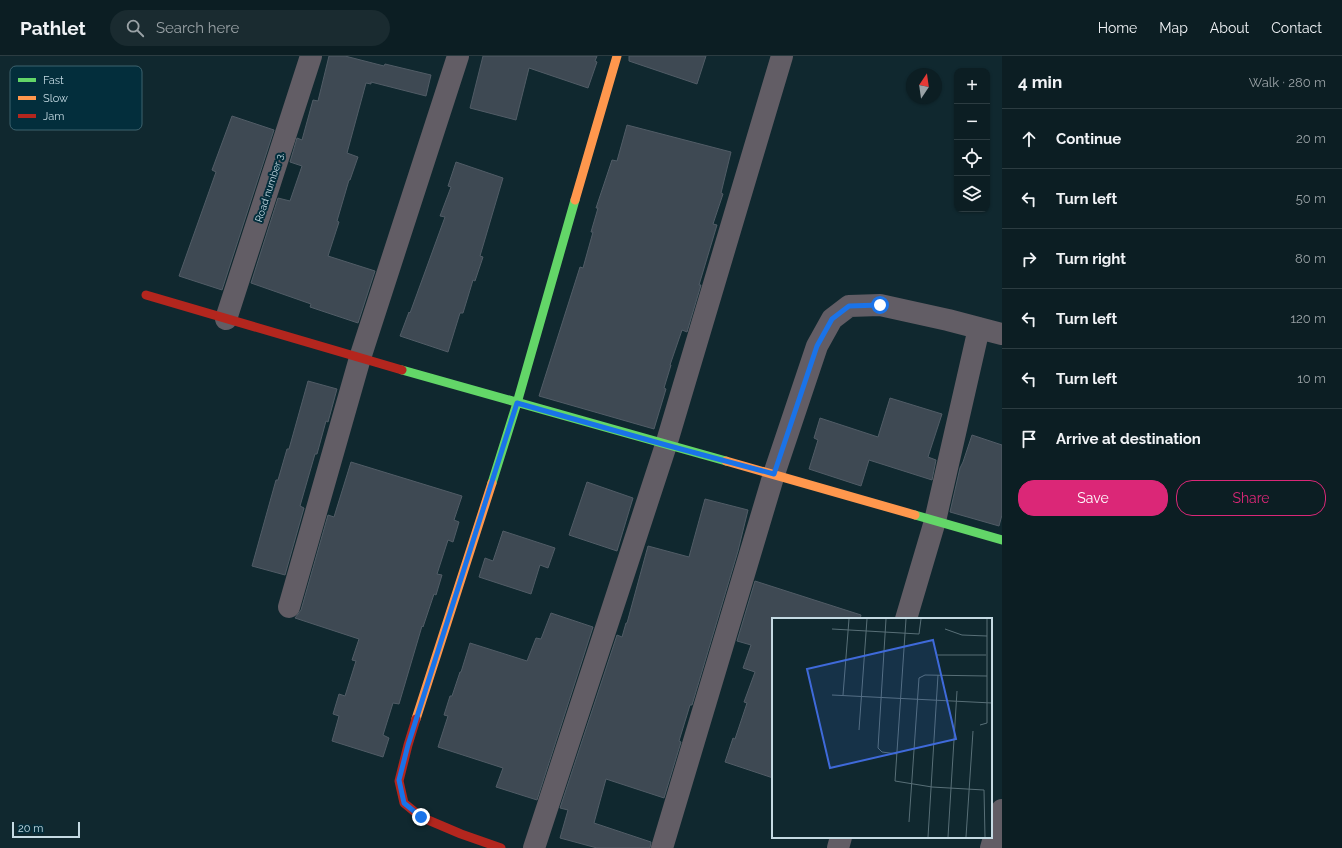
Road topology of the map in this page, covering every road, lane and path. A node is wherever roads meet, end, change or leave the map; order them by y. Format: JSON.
{"nodes":[{"id":1,"x":311,"y":56,"type":"edge"},
{"id":2,"x":458,"y":56,"type":"edge"},
{"id":3,"x":617,"y":56,"type":"edge"},
{"id":4,"x":782,"y":56,"type":"edge"},
{"id":5,"x":146,"y":294,"type":"dead end"},
{"id":6,"x":226,"y":319,"type":"junction"},
{"id":7,"x":979,"y":328,"type":"junction"},
{"id":8,"x":1002,"y":334,"type":"edge"},
{"id":9,"x":360,"y":358,"type":"junction"},
{"id":10,"x":517,"y":403,"type":"junction"},
{"id":11,"x":666,"y":445,"type":"junction"},
{"id":12,"x":774,"y":474,"type":"junction"},
{"id":13,"x":935,"y":521,"type":"junction"},
{"id":14,"x":1002,"y":540,"type":"edge"},
{"id":15,"x":289,"y":606,"type":"dead end"},
{"id":16,"x":906,"y":618,"type":"edge"},
{"id":17,"x":1002,"y":810,"type":"edge"},
{"id":18,"x":841,"y":838,"type":"edge"},
{"id":19,"x":501,"y":848,"type":"edge"},
{"id":20,"x":534,"y":848,"type":"edge"},
{"id":21,"x":662,"y":848,"type":"edge"},
{"id":22,"x":838,"y":848,"type":"edge"},
{"id":23,"x":991,"y":848,"type":"edge"}],
"edges":[{"from":1,"to":6,"type":"street","name":"Road number 3."},
{"from":2,"to":9,"type":"street"},
{"from":3,"to":10,"type":"street"},
{"from":4,"to":11,"type":"street"},
{"from":5,"to":6,"type":"street"},
{"from":6,"to":9,"type":"street"},
{"from":7,"to":8,"type":"street"},
{"from":7,"to":12,"type":"street"},
{"from":7,"to":13,"type":"street"},
{"from":9,"to":10,"type":"street"},
{"from":9,"to":15,"type":"street"},
{"from":10,"to":11,"type":"street"},
{"from":10,"to":19,"type":"street"},
{"from":11,"to":12,"type":"street"},
{"from":11,"to":20,"type":"street"},
{"from":12,"to":13,"type":"street"},
{"from":12,"to":21,"type":"street"},
{"from":13,"to":14,"type":"street"},
{"from":13,"to":16,"type":"street"},
{"from":17,"to":23,"type":"street"},
{"from":18,"to":22,"type":"street"}]}
